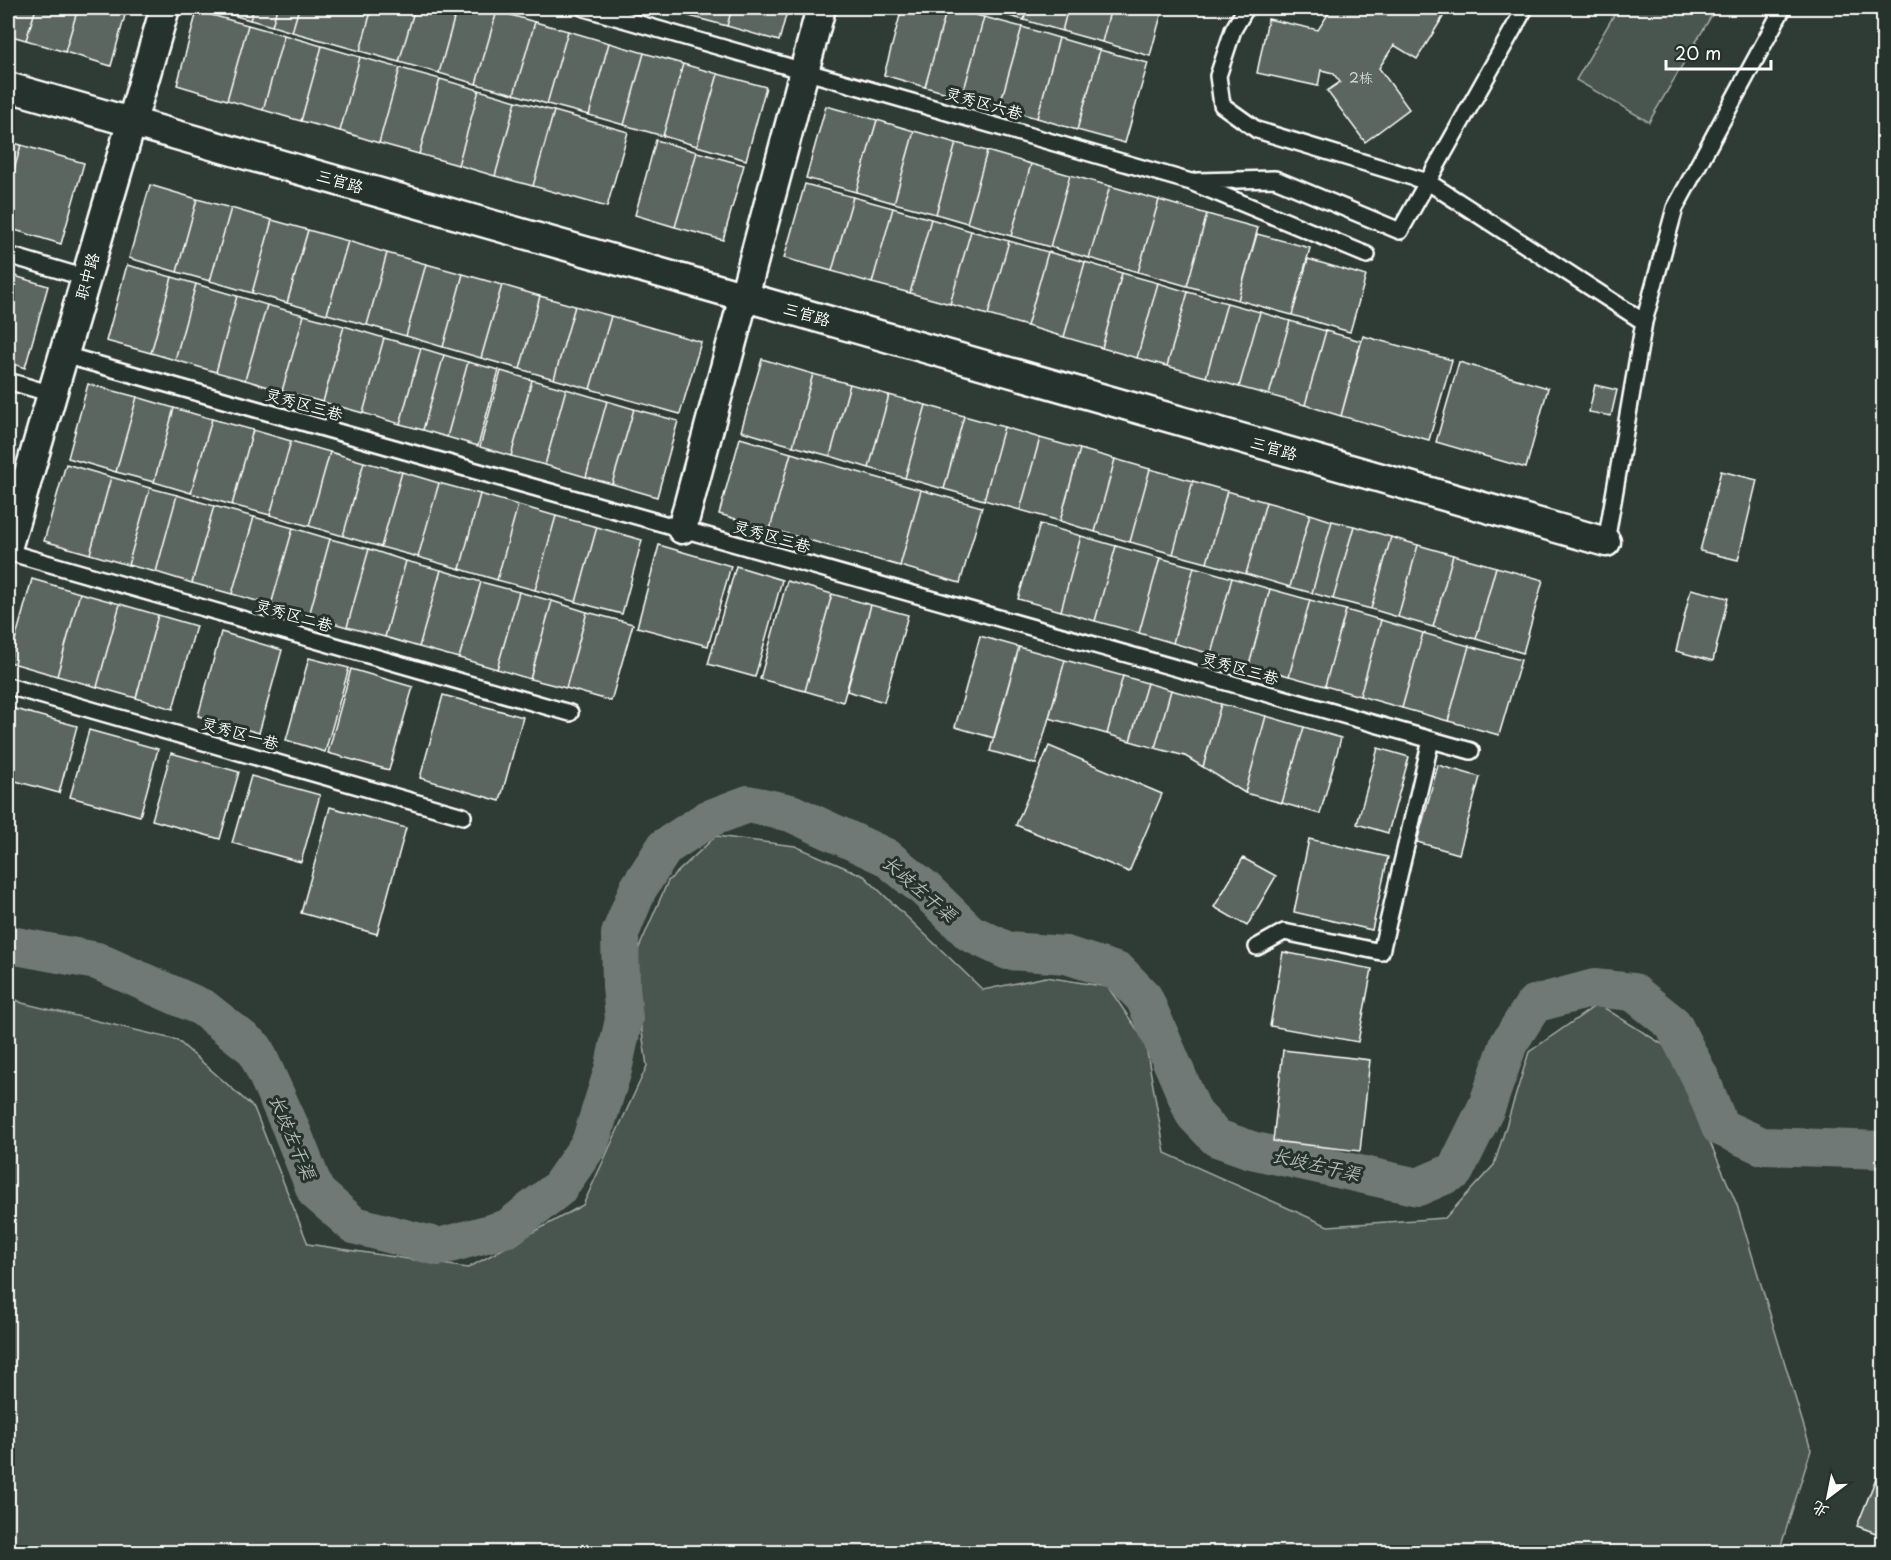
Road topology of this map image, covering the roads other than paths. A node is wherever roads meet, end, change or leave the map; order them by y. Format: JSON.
{"nodes":[{"id":1,"x":165,"y":8,"type":"edge"},
{"id":2,"x":584,"y":8,"type":"edge"},
{"id":3,"x":821,"y":8,"type":"edge"},
{"id":4,"x":1246,"y":8,"type":"edge"},
{"id":5,"x":1525,"y":8,"type":"edge"},
{"id":6,"x":1783,"y":8,"type":"edge"},
{"id":7,"x":803,"y":70,"type":"junction"},
{"id":8,"x":8,"y":87,"type":"edge"},
{"id":9,"x":132,"y":122,"type":"junction"},
{"id":10,"x":1191,"y":182,"type":"junction"},
{"id":11,"x":1428,"y":182,"type":"junction"},
{"id":12,"x":8,"y":255,"type":"edge"},
{"id":13,"x":1367,"y":255,"type":"dead end"},
{"id":14,"x":86,"y":278,"type":"junction"},
{"id":15,"x":743,"y":296,"type":"junction"},
{"id":16,"x":1644,"y":322,"type":"junction"},
{"id":17,"x":64,"y":355,"type":"junction"},
{"id":18,"x":8,"y":381,"type":"edge"},
{"id":19,"x":52,"y":394,"type":"junction"},
{"id":20,"x":10,"y":527,"type":"edge"},
{"id":21,"x":682,"y":529,"type":"junction"},
{"id":22,"x":1606,"y":542,"type":"joint"},
{"id":23,"x":8,"y":552,"type":"edge"},
{"id":24,"x":8,"y":686,"type":"edge"},
{"id":25,"x":570,"y":713,"type":"dead end"},
{"id":26,"x":1431,"y":740,"type":"junction"},
{"id":27,"x":1471,"y":751,"type":"dead end"},
{"id":28,"x":463,"y":816,"type":"dead end"},
{"id":29,"x":1257,"y":947,"type":"dead end"}],
"edges":[{"from":1,"to":9,"type":"street","name":"职中路"},
{"from":2,"to":7,"type":"lane","name":"灵秀区六巷"},
{"from":3,"to":7,"type":"street"},
{"from":4,"to":11,"type":"lane"},
{"from":5,"to":11,"type":"lane"},
{"from":6,"to":16,"type":"lane"},
{"from":7,"to":10,"type":"lane","name":"灵秀区六巷"},
{"from":7,"to":15,"type":"street"},
{"from":8,"to":9,"type":"street","name":"三官路"},
{"from":9,"to":14,"type":"street","name":"职中路"},
{"from":9,"to":15,"type":"street","name":"三官路"},
{"from":10,"to":11,"type":"lane"},
{"from":10,"to":13,"type":"lane","name":"灵秀区六巷"},
{"from":11,"to":16,"type":"lane"},
{"from":12,"to":14,"type":"lane"},
{"from":14,"to":17,"type":"street","name":"职中路"},
{"from":15,"to":21,"type":"street"},
{"from":15,"to":22,"type":"street","name":"三官路"},
{"from":16,"to":22,"type":"lane"},
{"from":17,"to":19,"type":"street","name":"职中路"},
{"from":17,"to":21,"type":"lane","name":"灵秀区三巷"},
{"from":18,"to":19,"type":"lane"},
{"from":19,"to":20,"type":"street","name":"职中路"},
{"from":21,"to":26,"type":"lane","name":"灵秀区三巷"},
{"from":23,"to":25,"type":"lane","name":"灵秀区二巷"},
{"from":24,"to":28,"type":"lane","name":"灵秀区一巷"},
{"from":26,"to":27,"type":"lane","name":"灵秀区三巷"},
{"from":26,"to":29,"type":"lane"}]}
